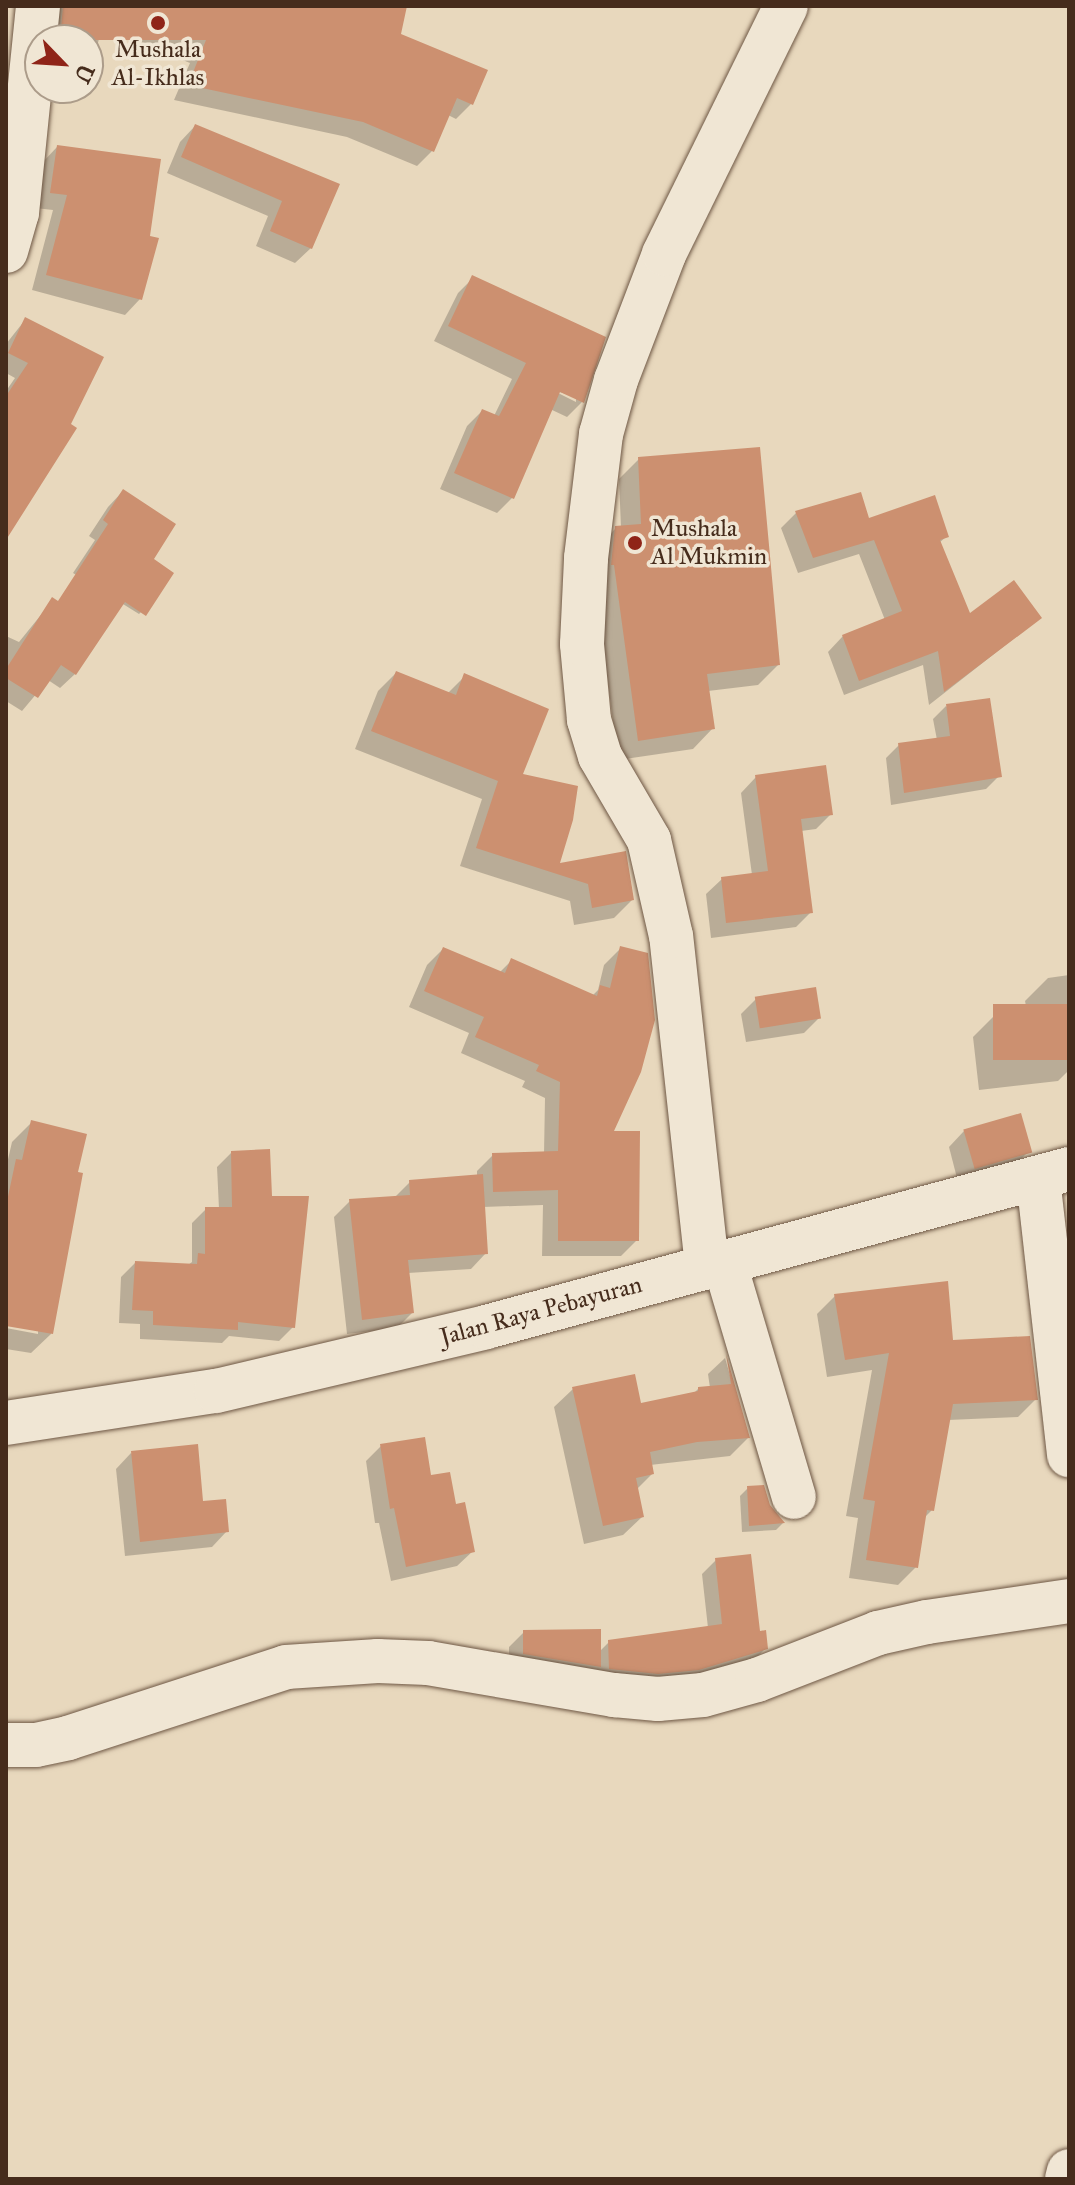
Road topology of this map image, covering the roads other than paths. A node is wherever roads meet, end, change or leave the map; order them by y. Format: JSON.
{"nodes":[{"id":1,"x":38,"y":6,"type":"edge"},
{"id":2,"x":786,"y":6,"type":"edge"},
{"id":3,"x":6,"y":251,"type":"edge"},
{"id":4,"x":1053,"y":1173,"type":"edge"},
{"id":5,"x":716,"y":1264,"type":"junction"},
{"id":6,"x":6,"y":1423,"type":"edge"},
{"id":7,"x":1069,"y":1455,"type":"edge"},
{"id":8,"x":794,"y":1497,"type":"dead end"},
{"id":9,"x":1069,"y":1601,"type":"edge"},
{"id":10,"x":6,"y":1745,"type":"edge"},
{"id":11,"x":1069,"y":2171,"type":"edge"},
{"id":12,"x":1067,"y":2179,"type":"edge"}],
"edges":[{"from":1,"to":3,"type":"street"},
{"from":2,"to":5,"type":"street"},
{"from":4,"to":5,"type":"street","name":"Jalan Raya Pebayuran"},
{"from":4,"to":7,"type":"street"},
{"from":5,"to":6,"type":"street","name":"Jalan Raya Pebayuran"},
{"from":5,"to":8,"type":"street"},
{"from":9,"to":10,"type":"street"},
{"from":11,"to":12,"type":"street"}]}
